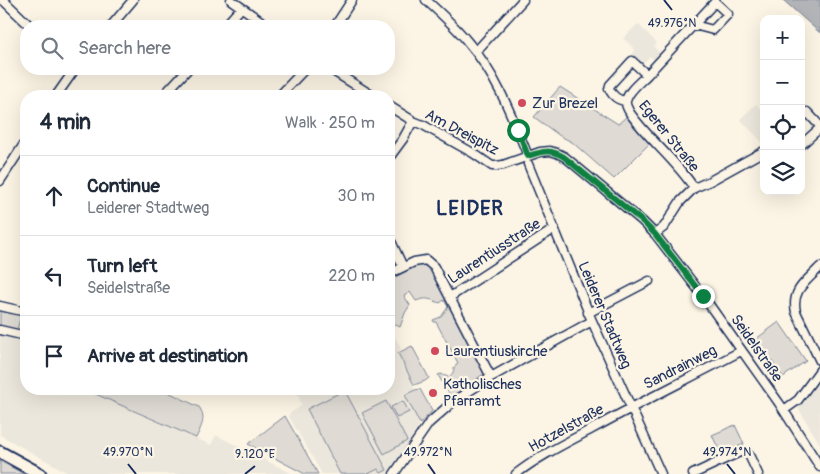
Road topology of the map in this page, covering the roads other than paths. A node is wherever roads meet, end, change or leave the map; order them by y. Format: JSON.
{"nodes":[{"id":1,"x":4,"y":0,"type":"edge"},
{"id":2,"x":133,"y":0,"type":"edge"},
{"id":3,"x":231,"y":0,"type":"edge"},
{"id":4,"x":352,"y":0,"type":"edge"},
{"id":5,"x":426,"y":0,"type":"edge"},
{"id":6,"x":522,"y":0,"type":"edge"},
{"id":7,"x":0,"y":5,"type":"edge"},
{"id":8,"x":241,"y":8,"type":"junction"},
{"id":9,"x":24,"y":20,"type":"edge"},
{"id":10,"x":116,"y":20,"type":"edge"},
{"id":11,"x":230,"y":20,"type":"edge"},
{"id":12,"x":259,"y":20,"type":"edge"},
{"id":13,"x":339,"y":20,"type":"edge"},
{"id":14,"x":694,"y":25,"type":"dead end"},
{"id":15,"x":475,"y":51,"type":"junction"},
{"id":16,"x":70,"y":75,"type":"edge"},
{"id":17,"x":182,"y":75,"type":"edge"},
{"id":18,"x":299,"y":75,"type":"edge"},
{"id":19,"x":340,"y":75,"type":"edge"},
{"id":20,"x":647,"y":75,"type":"junction"},
{"id":21,"x":60,"y":90,"type":"edge"},
{"id":22,"x":169,"y":90,"type":"edge"},
{"id":23,"x":286,"y":90,"type":"edge"},
{"id":24,"x":364,"y":90,"type":"edge"},
{"id":25,"x":626,"y":101,"type":"junction"},
{"id":26,"x":395,"y":110,"type":"edge"},
{"id":27,"x":805,"y":114,"type":"edge"},
{"id":28,"x":413,"y":121,"type":"junction"},
{"id":29,"x":820,"y":127,"type":"edge"},
{"id":30,"x":805,"y":141,"type":"edge"},
{"id":31,"x":395,"y":150,"type":"edge"},
{"id":32,"x":760,"y":153,"type":"edge"},
{"id":33,"x":20,"y":157,"type":"edge"},
{"id":34,"x":527,"y":159,"type":"junction"},
{"id":35,"x":0,"y":181,"type":"edge"},
{"id":36,"x":694,"y":188,"type":"junction"},
{"id":37,"x":554,"y":229,"type":"junction"},
{"id":38,"x":655,"y":234,"type":"junction"},
{"id":39,"x":395,"y":250,"type":"edge"},
{"id":40,"x":403,"y":267,"type":"junction"},
{"id":41,"x":820,"y":268,"type":"edge"},
{"id":42,"x":395,"y":271,"type":"edge"},
{"id":43,"x":649,"y":281,"type":"dead end"},
{"id":44,"x":450,"y":297,"type":"junction"},
{"id":45,"x":0,"y":306,"type":"edge"},
{"id":46,"x":20,"y":311,"type":"edge"},
{"id":47,"x":588,"y":313,"type":"junction"},
{"id":48,"x":592,"y":321,"type":"junction"},
{"id":49,"x":0,"y":330,"type":"edge"},
{"id":50,"x":20,"y":335,"type":"edge"},
{"id":51,"x":742,"y":351,"type":"junction"},
{"id":52,"x":820,"y":361,"type":"edge"},
{"id":53,"x":820,"y":370,"type":"edge"},
{"id":54,"x":490,"y":376,"type":"junction"},
{"id":55,"x":631,"y":408,"type":"junction"},
{"id":56,"x":784,"y":410,"type":"junction"},
{"id":57,"x":0,"y":452,"type":"edge"},
{"id":58,"x":820,"y":467,"type":"edge"},
{"id":59,"x":40,"y":474,"type":"edge"},
{"id":60,"x":394,"y":474,"type":"edge"},
{"id":61,"x":516,"y":474,"type":"edge"},
{"id":62,"x":661,"y":474,"type":"edge"},
{"id":63,"x":692,"y":474,"type":"edge"},
{"id":64,"x":758,"y":474,"type":"edge"}],
"edges":[{"from":1,"to":7,"type":"street"},
{"from":1,"to":9,"type":"street"},
{"from":2,"to":10,"type":"street"},
{"from":3,"to":8,"type":"street"},
{"from":4,"to":13,"type":"street"},
{"from":5,"to":15,"type":"street","name":"Leiderer Stadtweg"},
{"from":6,"to":15,"type":"street"},
{"from":8,"to":11,"type":"street"},
{"from":8,"to":12,"type":"street"},
{"from":14,"to":20,"type":"street","name":"Egerer Straße"},
{"from":15,"to":34,"type":"street","name":"Leiderer Stadtweg"},
{"from":16,"to":21,"type":"street"},
{"from":17,"to":22,"type":"street"},
{"from":18,"to":23,"type":"street"},
{"from":19,"to":24,"type":"street"},
{"from":20,"to":25,"type":"street","name":"Egerer Straße"},
{"from":20,"to":25,"type":"street","name":"Egerer Straße"},
{"from":25,"to":36,"type":"street","name":"Egerer Straße"},
{"from":26,"to":28,"type":"street","name":"Am Dreispitz"},
{"from":27,"to":29,"type":"street"},
{"from":28,"to":31,"type":"street"},
{"from":28,"to":34,"type":"street","name":"Am Dreispitz"},
{"from":29,"to":30,"type":"street"},
{"from":32,"to":36,"type":"street"},
{"from":33,"to":35,"type":"street"},
{"from":34,"to":37,"type":"street","name":"Leiderer Stadtweg"},
{"from":34,"to":38,"type":"street","name":"Seidelstraße"},
{"from":36,"to":38,"type":"street"},
{"from":37,"to":44,"type":"street","name":"Laurentiusstraße"},
{"from":37,"to":47,"type":"street","name":"Leiderer Stadtweg"},
{"from":38,"to":51,"type":"street","name":"Seidelstraße"},
{"from":39,"to":40,"type":"street"},
{"from":40,"to":42,"type":"street"},
{"from":40,"to":44,"type":"street"},
{"from":41,"to":52,"type":"street"},
{"from":43,"to":47,"type":"street"},
{"from":44,"to":54,"type":"street"},
{"from":45,"to":46,"type":"street"},
{"from":47,"to":48,"type":"street","name":"Leiderer Stadtweg"},
{"from":48,"to":54,"type":"street"},
{"from":48,"to":55,"type":"street","name":"Leiderer Stadtweg"},
{"from":49,"to":50,"type":"street"},
{"from":51,"to":55,"type":"street","name":"Sandrainweg"},
{"from":51,"to":56,"type":"street","name":"Seidelstraße"},
{"from":53,"to":56,"type":"street"},
{"from":54,"to":60,"type":"street"},
{"from":55,"to":61,"type":"street","name":"Hotzelstraße"},
{"from":55,"to":62,"type":"street","name":"Leiderer Stadtweg"},
{"from":56,"to":58,"type":"street","name":"Seidelstraße"},
{"from":57,"to":59,"type":"main road"},
{"from":63,"to":64,"type":"street"}]}
